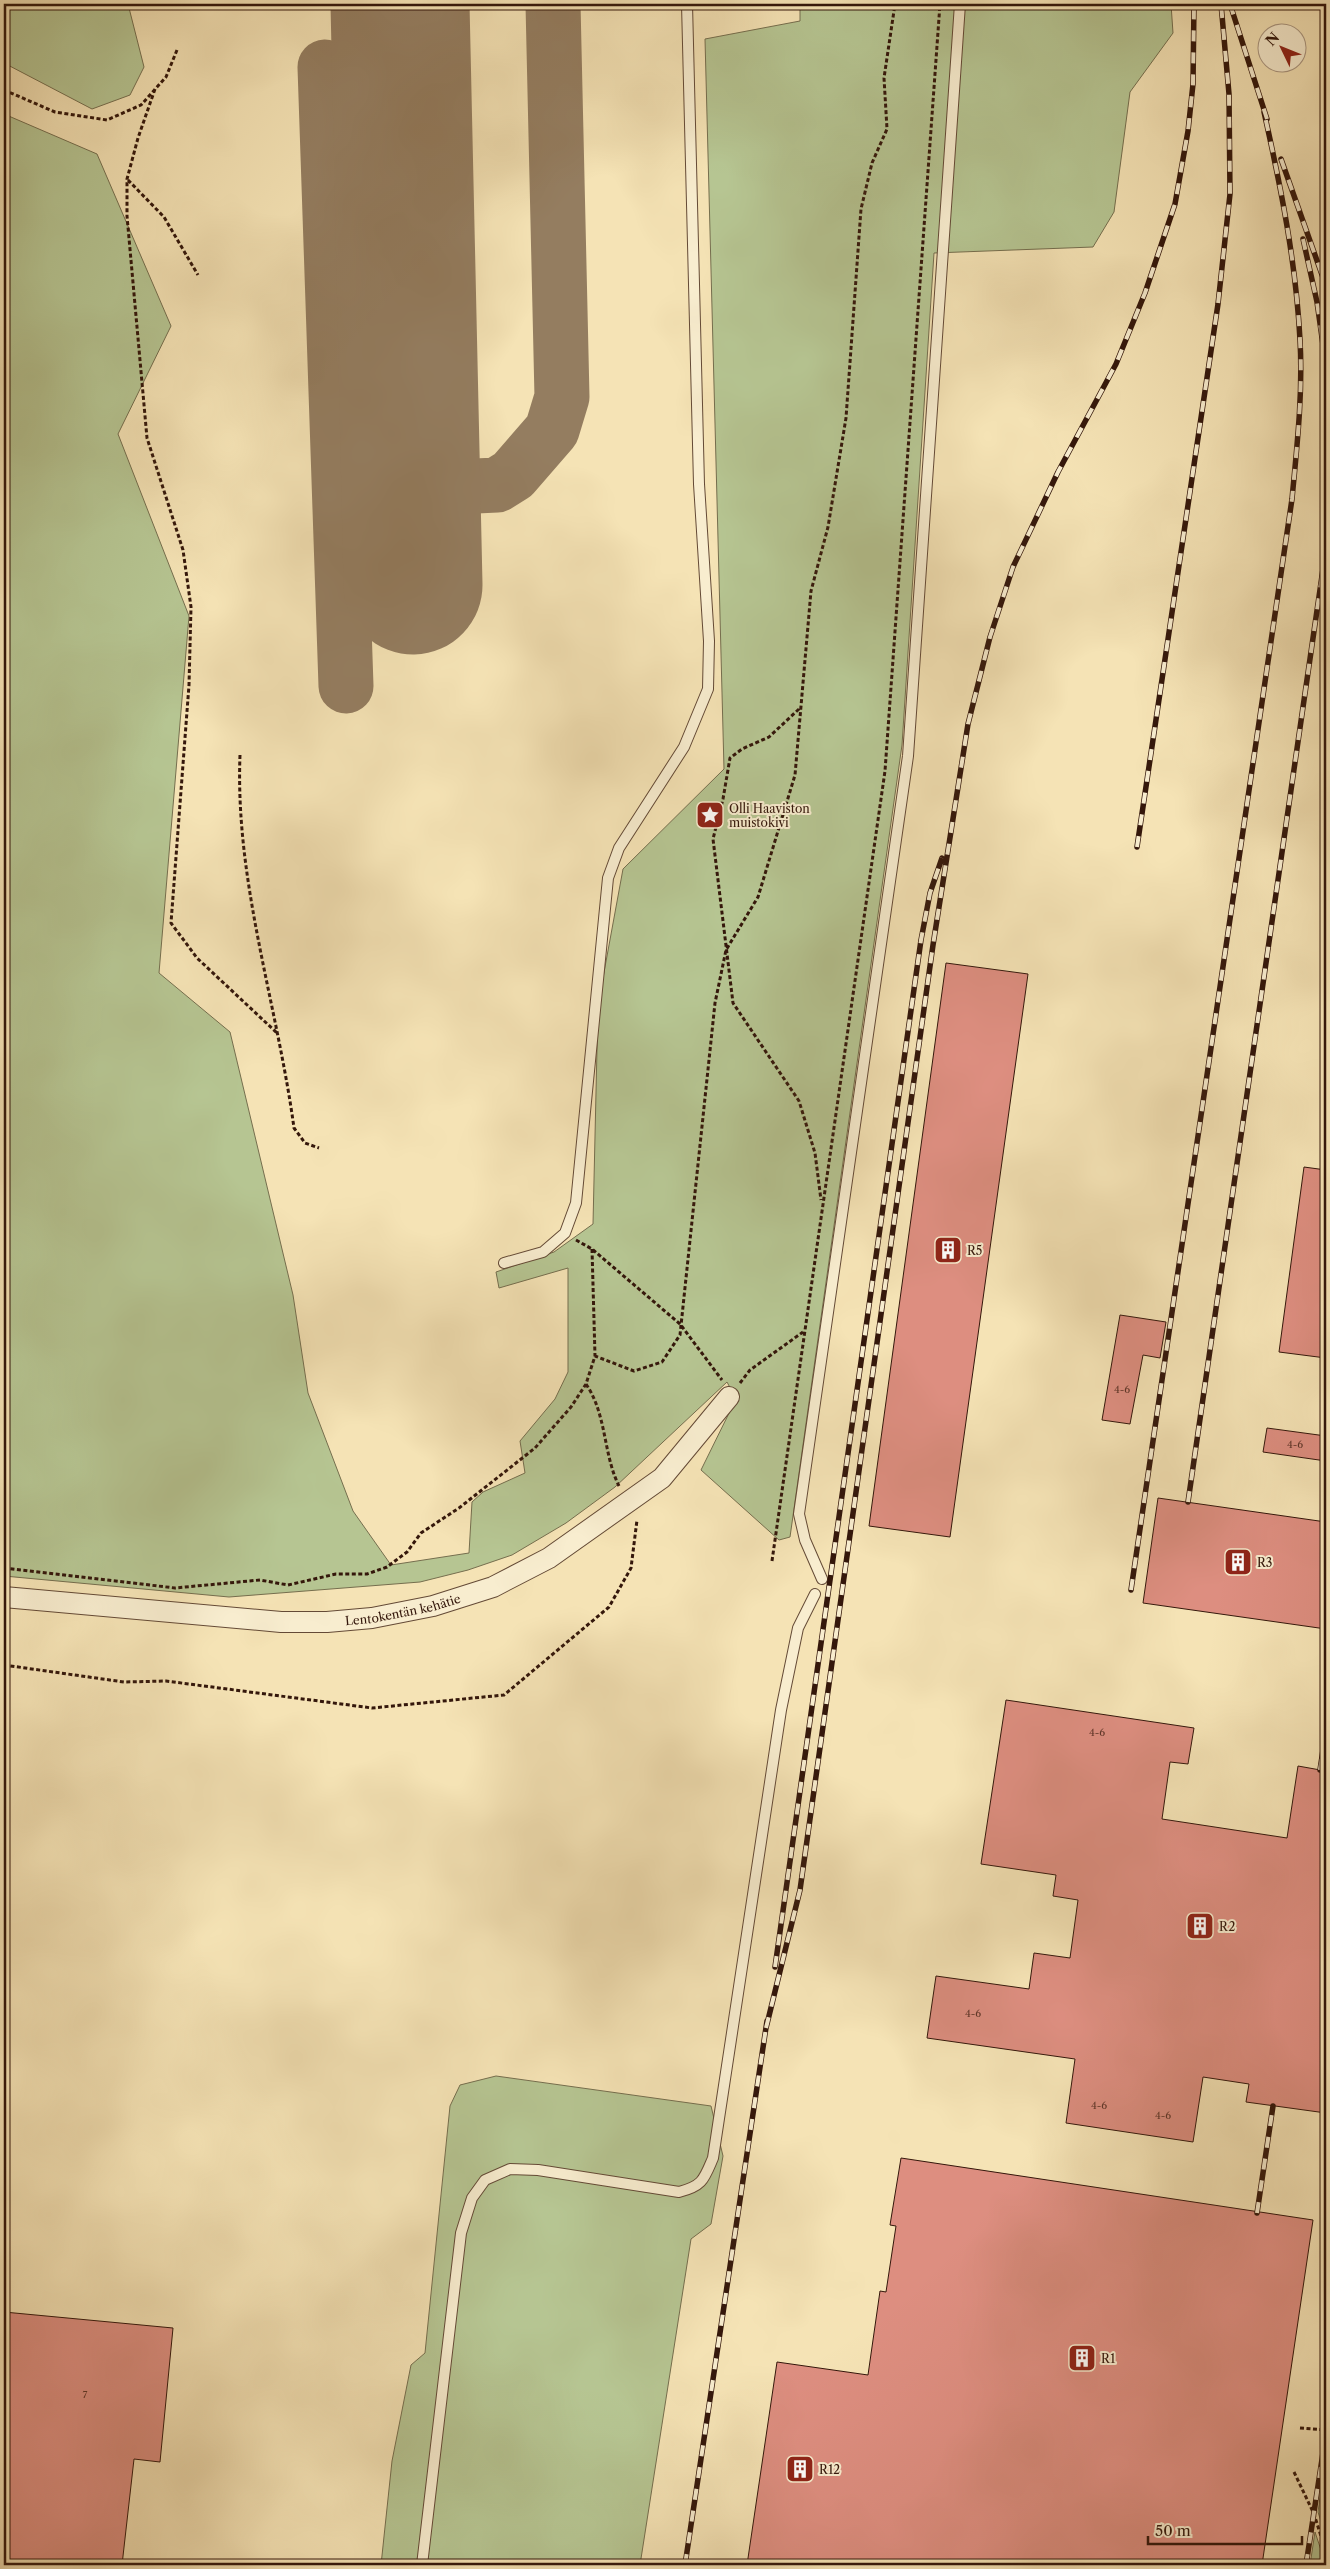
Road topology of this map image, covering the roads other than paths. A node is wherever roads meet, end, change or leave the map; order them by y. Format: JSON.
{"nodes":[{"id":1,"x":687,"y":4,"type":"edge"},
{"id":2,"x":960,"y":4,"type":"edge"},
{"id":3,"x":504,"y":1263,"type":"dead end"},
{"id":4,"x":729,"y":1396,"type":"road end"},
{"id":5,"x":822,"y":1579,"type":"dead end"},
{"id":6,"x":815,"y":1594,"type":"dead end"},
{"id":7,"x":4,"y":1597,"type":"edge"},
{"id":8,"x":422,"y":2565,"type":"edge"}],
"edges":[{"from":1,"to":3,"type":"lane"},
{"from":2,"to":5,"type":"lane"},
{"from":4,"to":7,"type":"street","name":"Lentokentän kehätie"},
{"from":6,"to":8,"type":"lane"}]}
